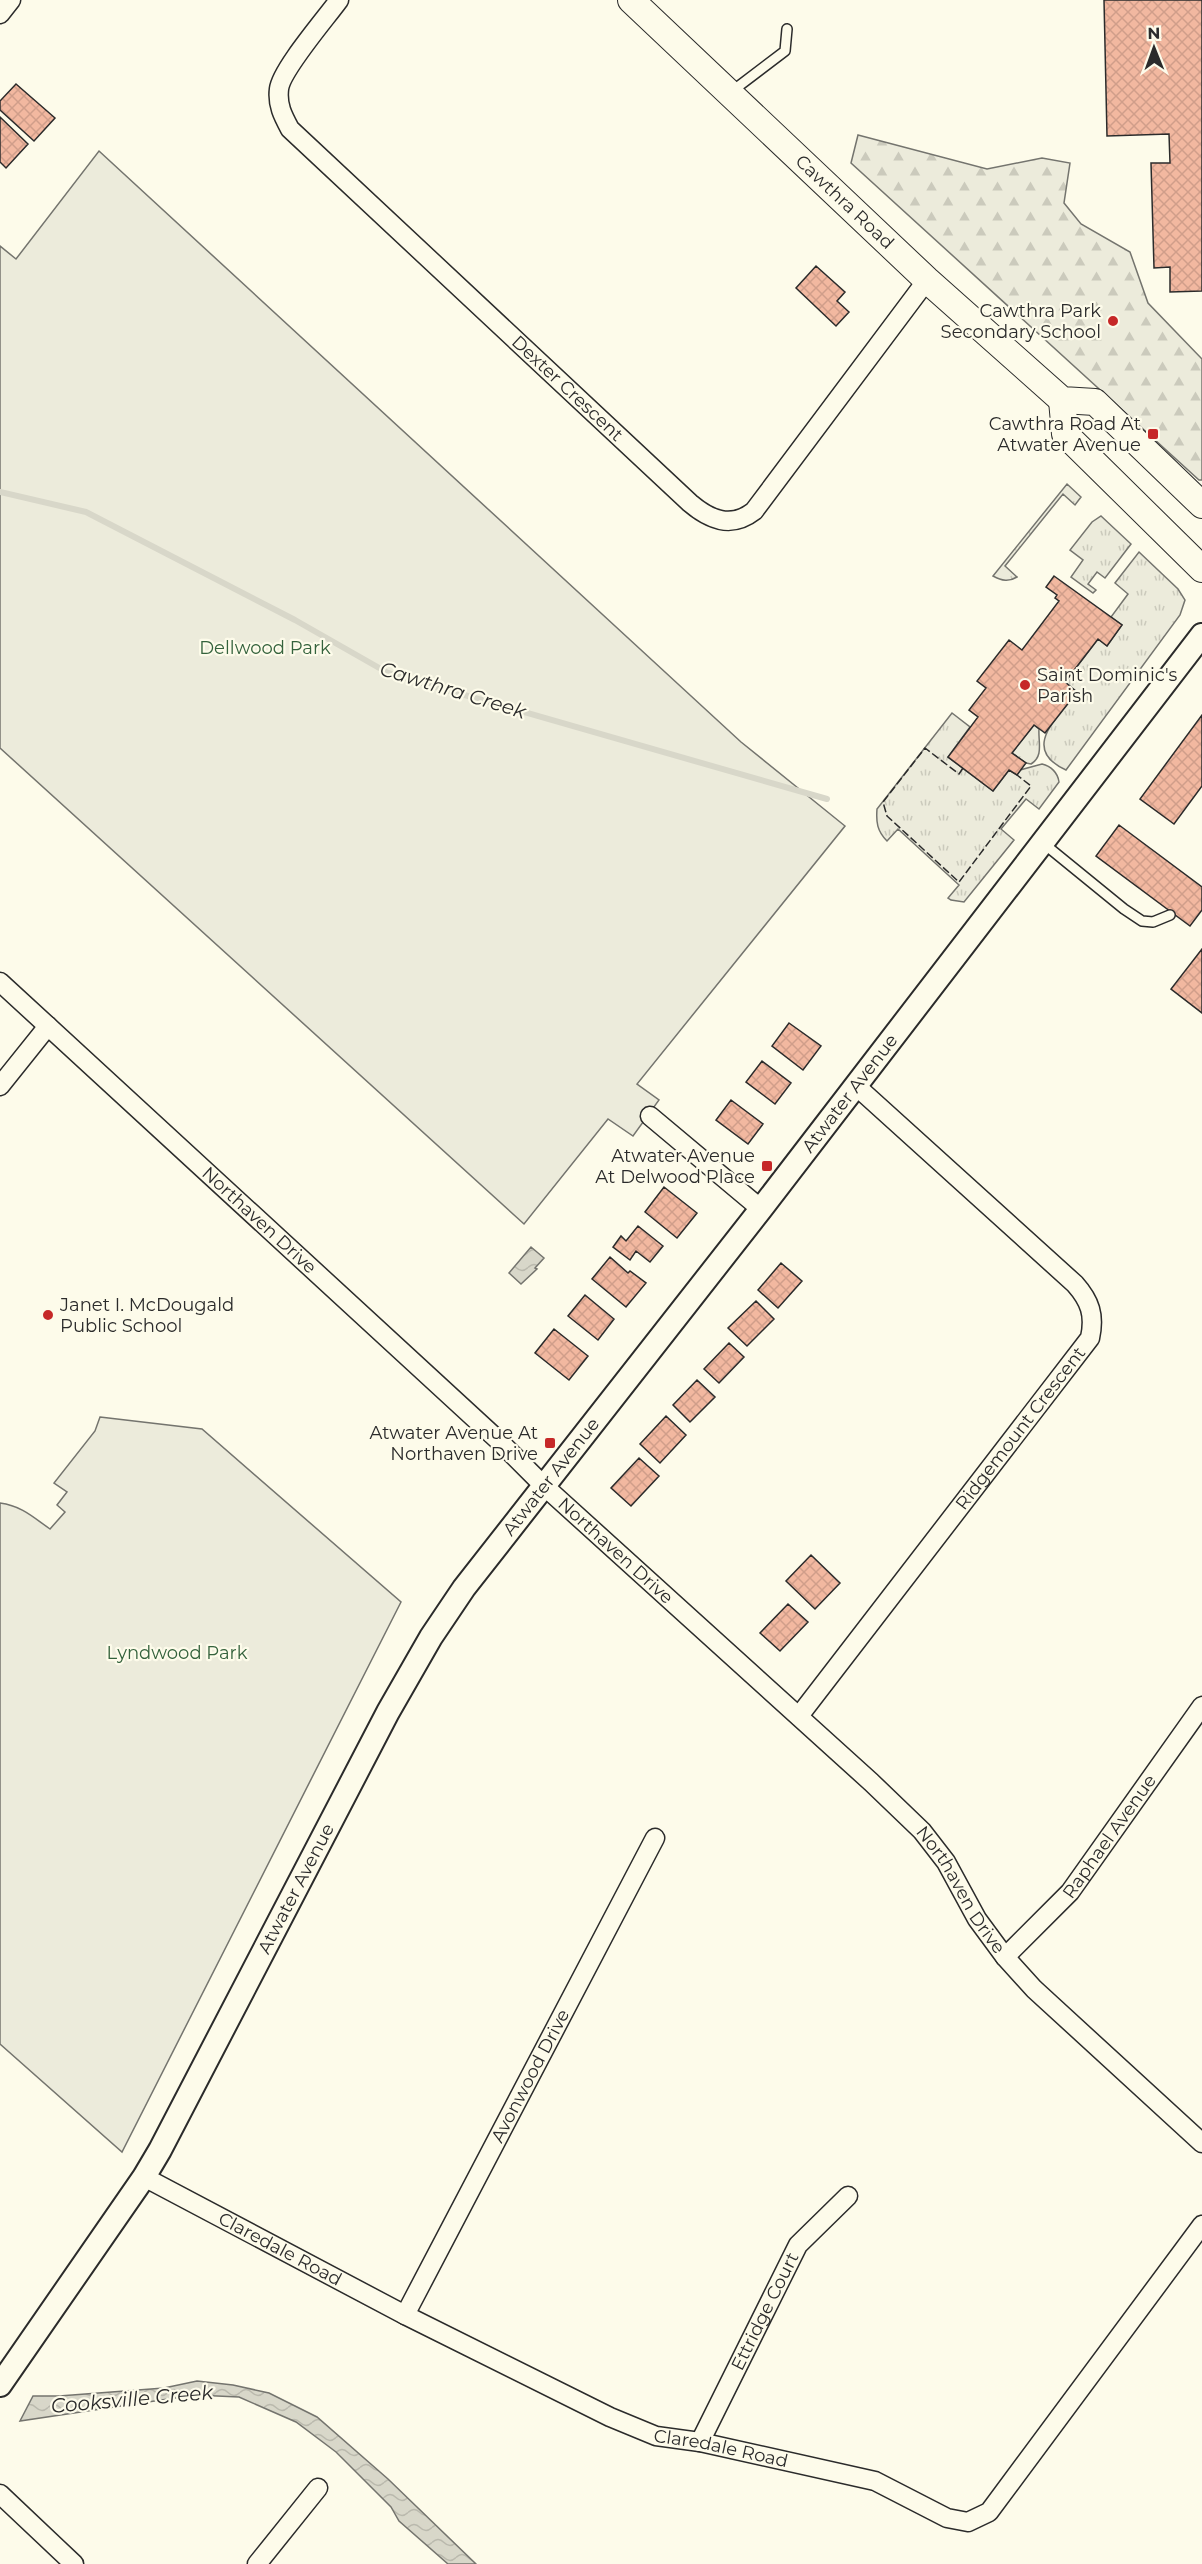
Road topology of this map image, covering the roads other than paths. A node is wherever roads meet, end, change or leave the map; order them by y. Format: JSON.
{"nodes":[{"id":1,"x":11,"y":0,"type":"edge"},
{"id":2,"x":339,"y":0,"type":"edge"},
{"id":3,"x":631,"y":0,"type":"edge"},
{"id":4,"x":0,"y":14,"type":"edge"},
{"id":5,"x":788,"y":29,"type":"dead end"},
{"id":6,"x":729,"y":93,"type":"junction"},
{"id":7,"x":927,"y":279,"type":"junction"},
{"id":8,"x":1062,"y":400,"type":"junction"},
{"id":9,"x":1202,"y":505,"type":"edge"},
{"id":10,"x":1202,"y":569,"type":"edge"},
{"id":11,"x":1202,"y":634,"type":"edge"},
{"id":12,"x":1041,"y":842,"type":"junction"},
{"id":13,"x":1170,"y":915,"type":"dead end"},
{"id":14,"x":0,"y":982,"type":"edge"},
{"id":15,"x":48,"y":1026,"type":"junction"},
{"id":16,"x":855,"y":1085,"type":"junction"},
{"id":17,"x":0,"y":1086,"type":"edge"},
{"id":18,"x":650,"y":1116,"type":"dead end"},
{"id":19,"x":761,"y":1209,"type":"junction"},
{"id":20,"x":543,"y":1485,"type":"junction"},
{"id":21,"x":1202,"y":1706,"type":"edge"},
{"id":22,"x":799,"y":1716,"type":"junction"},
{"id":23,"x":655,"y":1838,"type":"dead end"},
{"id":24,"x":1005,"y":1957,"type":"junction"},
{"id":25,"x":1202,"y":2143,"type":"edge"},
{"id":26,"x":144,"y":2177,"type":"junction"},
{"id":27,"x":848,"y":2196,"type":"dead end"},
{"id":28,"x":1202,"y":2225,"type":"edge"},
{"id":29,"x":405,"y":2315,"type":"junction"},
{"id":30,"x":0,"y":2385,"type":"edge"},
{"id":31,"x":700,"y":2442,"type":"junction"},
{"id":32,"x":318,"y":2488,"type":"dead end"},
{"id":33,"x":0,"y":2494,"type":"edge"},
{"id":34,"x":74,"y":2564,"type":"edge"},
{"id":35,"x":256,"y":2564,"type":"edge"}],
"edges":[{"from":1,"to":4,"type":"street"},
{"from":2,"to":7,"type":"street","name":"Dexter Crescent"},
{"from":3,"to":6,"type":"main road","name":"Cawthra Road"},
{"from":5,"to":6,"type":"lane"},
{"from":6,"to":7,"type":"main road","name":"Cawthra Road"},
{"from":7,"to":8,"type":"main road","name":"Cawthra Road"},
{"from":8,"to":9,"type":"main road"},
{"from":8,"to":10,"type":"main road"},
{"from":11,"to":12,"type":"street","name":"Atwater Avenue"},
{"from":12,"to":13,"type":"lane"},
{"from":12,"to":16,"type":"street","name":"Atwater Avenue"},
{"from":14,"to":15,"type":"street","name":"Northaven Drive"},
{"from":15,"to":17,"type":"street"},
{"from":15,"to":20,"type":"street","name":"Northaven Drive"},
{"from":16,"to":19,"type":"street","name":"Atwater Avenue"},
{"from":16,"to":22,"type":"street","name":"Ridgemount Crescent"},
{"from":18,"to":19,"type":"street"},
{"from":19,"to":20,"type":"street","name":"Atwater Avenue"},
{"from":20,"to":22,"type":"street","name":"Northaven Drive"},
{"from":20,"to":26,"type":"street","name":"Atwater Avenue"},
{"from":21,"to":24,"type":"street","name":"Raphael Avenue"},
{"from":22,"to":24,"type":"street","name":"Northaven Drive"},
{"from":23,"to":29,"type":"street","name":"Avonwood Drive"},
{"from":24,"to":25,"type":"street","name":"Northaven Drive"},
{"from":26,"to":29,"type":"street","name":"Claredale Road"},
{"from":26,"to":30,"type":"street","name":"Atwater Avenue"},
{"from":27,"to":31,"type":"street","name":"Ettridge Court"},
{"from":28,"to":31,"type":"street","name":"Claredale Road"},
{"from":29,"to":31,"type":"street","name":"Claredale Road"},
{"from":32,"to":35,"type":"street"},
{"from":33,"to":34,"type":"street"}]}
